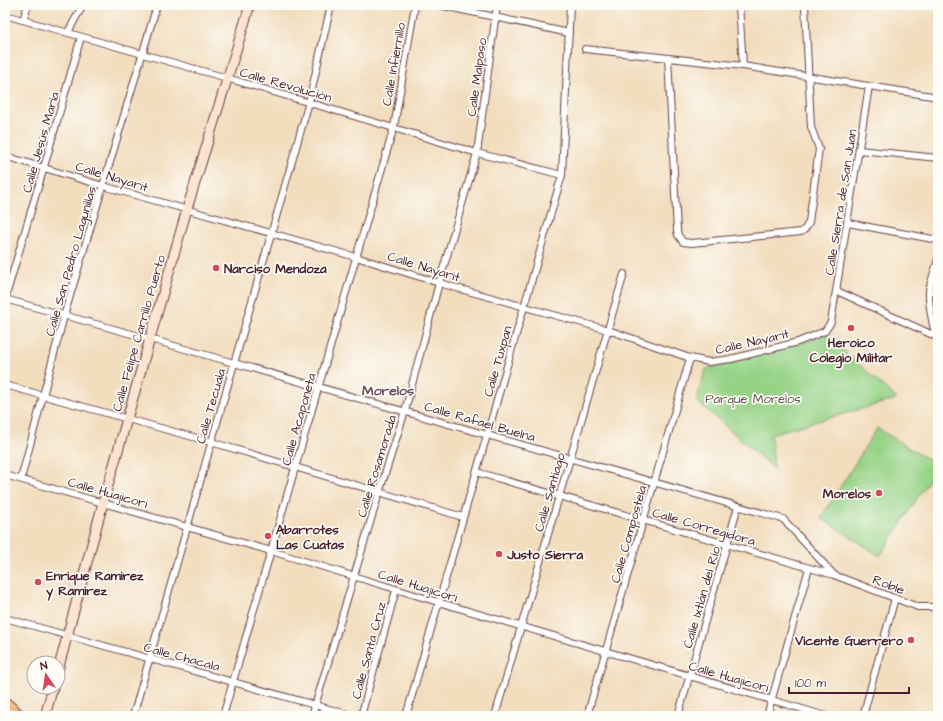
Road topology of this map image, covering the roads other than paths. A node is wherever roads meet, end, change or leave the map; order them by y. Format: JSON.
{"nodes":[{"id":1,"x":28,"y":5,"type":"edge"},
{"id":2,"x":83,"y":5,"type":"edge"},
{"id":3,"x":157,"y":5,"type":"edge"},
{"id":4,"x":250,"y":5,"type":"edge"},
{"id":5,"x":331,"y":5,"type":"edge"},
{"id":6,"x":415,"y":5,"type":"edge"},
{"id":7,"x":439,"y":5,"type":"edge"},
{"id":8,"x":497,"y":5,"type":"edge"},
{"id":9,"x":570,"y":5,"type":"edge"},
{"id":10,"x":738,"y":5,"type":"edge"},
{"id":11,"x":805,"y":5,"type":"edge"},
{"id":12,"x":5,"y":15,"type":"edge"},
{"id":13,"x":496,"y":17,"type":"junction"},
{"id":14,"x":23,"y":20,"type":"junction"},
{"id":15,"x":68,"y":32,"type":"junction"},
{"id":16,"x":569,"y":33,"type":"junction"},
{"id":17,"x":81,"y":37,"type":"junction"},
{"id":18,"x":585,"y":49,"type":"dead end"},
{"id":19,"x":143,"y":54,"type":"junction"},
{"id":20,"x":668,"y":58,"type":"junction"},
{"id":21,"x":743,"y":66,"type":"junction"},
{"id":22,"x":809,"y":77,"type":"junction"},
{"id":23,"x":227,"y":78,"type":"junction"},
{"id":24,"x":869,"y":86,"type":"junction"},
{"id":25,"x":938,"y":97,"type":"edge"},
{"id":26,"x":309,"y":102,"type":"junction"},
{"id":27,"x":394,"y":127,"type":"junction"},
{"id":28,"x":859,"y":150,"type":"junction"},
{"id":29,"x":477,"y":153,"type":"junction"},
{"id":30,"x":5,"y":156,"type":"edge"},
{"id":31,"x":938,"y":158,"type":"edge"},
{"id":32,"x":44,"y":167,"type":"junction"},
{"id":33,"x":562,"y":175,"type":"junction"},
{"id":34,"x":103,"y":186,"type":"junction"},
{"id":35,"x":187,"y":209,"type":"junction"},
{"id":36,"x":848,"y":223,"type":"junction"},
{"id":37,"x":271,"y":233,"type":"junction"},
{"id":38,"x":938,"y":240,"type":"edge"},
{"id":39,"x":356,"y":257,"type":"junction"},
{"id":40,"x":938,"y":260,"type":"edge"},
{"id":41,"x":624,"y":274,"type":"dead end"},
{"id":42,"x":439,"y":283,"type":"junction"},
{"id":43,"x":837,"y":291,"type":"junction"},
{"id":44,"x":5,"y":299,"type":"edge"},
{"id":45,"x":524,"y":307,"type":"junction"},
{"id":46,"x":64,"y":316,"type":"junction"},
{"id":47,"x":831,"y":322,"type":"joint"},
{"id":48,"x":608,"y":330,"type":"junction"},
{"id":49,"x":150,"y":338,"type":"junction"},
{"id":50,"x":937,"y":338,"type":"edge"},
{"id":51,"x":690,"y":358,"type":"junction"},
{"id":52,"x":234,"y":364,"type":"junction"},
{"id":53,"x":5,"y":385,"type":"edge"},
{"id":54,"x":318,"y":388,"type":"junction"},
{"id":55,"x":43,"y":395,"type":"junction"},
{"id":56,"x":405,"y":411,"type":"junction"},
{"id":57,"x":128,"y":420,"type":"junction"},
{"id":58,"x":487,"y":435,"type":"junction"},
{"id":59,"x":211,"y":442,"type":"junction"},
{"id":60,"x":570,"y":459,"type":"junction"},
{"id":61,"x":295,"y":467,"type":"junction"},
{"id":62,"x":476,"y":472,"type":"junction"},
{"id":63,"x":5,"y":476,"type":"edge"},
{"id":64,"x":21,"y":479,"type":"junction"},
{"id":65,"x":654,"y":483,"type":"junction"},
{"id":66,"x":378,"y":493,"type":"junction"},
{"id":67,"x":559,"y":496,"type":"junction"},
{"id":68,"x":103,"y":503,"type":"junction"},
{"id":69,"x":738,"y":506,"type":"junction"},
{"id":70,"x":463,"y":517,"type":"junction"},
{"id":71,"x":644,"y":520,"type":"junction"},
{"id":72,"x":187,"y":527,"type":"junction"},
{"id":73,"x":727,"y":544,"type":"junction"},
{"id":74,"x":271,"y":551,"type":"junction"},
{"id":75,"x":809,"y":568,"type":"junction"},
{"id":76,"x":834,"y":575,"type":"junction"},
{"id":77,"x":354,"y":577,"type":"junction"},
{"id":78,"x":396,"y":590,"type":"junction"},
{"id":79,"x":895,"y":598,"type":"junction"},
{"id":80,"x":438,"y":602,"type":"junction"},
{"id":81,"x":938,"y":607,"type":"edge"},
{"id":82,"x":5,"y":618,"type":"edge"},
{"id":83,"x":521,"y":627,"type":"junction"},
{"id":84,"x":68,"y":636,"type":"junction"},
{"id":85,"x":605,"y":651,"type":"junction"},
{"id":86,"x":62,"y":655,"type":"edge"},
{"id":87,"x":149,"y":658,"type":"junction"},
{"id":88,"x":690,"y":676,"type":"junction"},
{"id":89,"x":233,"y":681,"type":"junction"},
{"id":90,"x":51,"y":695,"type":"edge"},
{"id":91,"x":771,"y":700,"type":"junction"},
{"id":92,"x":5,"y":703,"type":"edge"},
{"id":93,"x":316,"y":705,"type":"junction"},
{"id":94,"x":20,"y":716,"type":"edge"},
{"id":95,"x":45,"y":716,"type":"edge"},
{"id":96,"x":132,"y":716,"type":"edge"},
{"id":97,"x":223,"y":716,"type":"edge"},
{"id":98,"x":312,"y":716,"type":"edge"},
{"id":99,"x":354,"y":716,"type":"edge"},
{"id":100,"x":361,"y":716,"type":"edge"},
{"id":101,"x":406,"y":716,"type":"edge"},
{"id":102,"x":495,"y":716,"type":"edge"},
{"id":103,"x":587,"y":716,"type":"edge"},
{"id":104,"x":678,"y":716,"type":"edge"},
{"id":105,"x":767,"y":716,"type":"edge"},
{"id":106,"x":826,"y":716,"type":"edge"},
{"id":107,"x":863,"y":716,"type":"edge"}],
"edges":[{"from":1,"to":14,"type":"street"},
{"from":2,"to":15,"type":"street"},
{"from":3,"to":19,"type":"street","name":"Calle San Pedro Lagunillas"},
{"from":4,"to":23,"type":"street","name":"Calle Felipe Carrillo Puerto"},
{"from":5,"to":26,"type":"street","name":"Calle Tecuala"},
{"from":6,"to":27,"type":"street","name":"Calle Infiernillo"},
{"from":7,"to":13,"type":"street"},
{"from":8,"to":13,"type":"street","name":"Calle Malpaso"},
{"from":9,"to":16,"type":"street","name":"Calle Tuxpan"},
{"from":10,"to":21,"type":"street"},
{"from":11,"to":22,"type":"street"},
{"from":12,"to":14,"type":"street","name":"Calle Revolución"},
{"from":13,"to":16,"type":"street"},
{"from":13,"to":29,"type":"street","name":"Calle Malpaso"},
{"from":14,"to":15,"type":"street","name":"Calle Revolución"},
{"from":15,"to":17,"type":"street","name":"Calle Revolución"},
{"from":16,"to":33,"type":"street","name":"Calle Tuxpan"},
{"from":17,"to":19,"type":"street","name":"Calle Revolución"},
{"from":17,"to":32,"type":"street","name":"Calle Jesús María"},
{"from":18,"to":20,"type":"street"},
{"from":19,"to":23,"type":"street","name":"Calle Revolución"},
{"from":19,"to":34,"type":"street","name":"Calle San Pedro Lagunillas"},
{"from":20,"to":21,"type":"street"},
{"from":20,"to":22,"type":"street"},
{"from":21,"to":22,"type":"street"},
{"from":22,"to":24,"type":"street"},
{"from":23,"to":26,"type":"street","name":"Calle Revolución"},
{"from":23,"to":35,"type":"street","name":"Calle Felipe Carrillo Puerto"},
{"from":24,"to":25,"type":"street"},
{"from":24,"to":28,"type":"street","name":"Calle Sierra de San Juan"},
{"from":26,"to":27,"type":"street","name":"Calle Revolución"},
{"from":26,"to":37,"type":"street","name":"Calle Tecuala"},
{"from":27,"to":29,"type":"street","name":"Calle Revolución"},
{"from":27,"to":39,"type":"street","name":"Calle Acaponeta"},
{"from":28,"to":31,"type":"street"},
{"from":28,"to":36,"type":"street","name":"Calle Sierra de San Juan"},
{"from":29,"to":33,"type":"street","name":"Calle Revolución"},
{"from":29,"to":42,"type":"street","name":"Calle Rosamorada"},
{"from":30,"to":32,"type":"street","name":"Calle Nayarit"},
{"from":32,"to":34,"type":"street","name":"Calle Nayarit"},
{"from":32,"to":44,"type":"street","name":"Calle Jesús María"},
{"from":33,"to":45,"type":"street","name":"Calle Tuxpan"},
{"from":34,"to":35,"type":"street","name":"Calle Nayarit"},
{"from":34,"to":46,"type":"street","name":"Calle San Pedro Lagunillas"},
{"from":35,"to":37,"type":"street","name":"Calle Nayarit"},
{"from":35,"to":49,"type":"street","name":"Calle Felipe Carrillo Puerto"},
{"from":36,"to":38,"type":"street"},
{"from":36,"to":43,"type":"street","name":"Calle Sierra de San Juan"},
{"from":37,"to":39,"type":"street","name":"Calle Nayarit"},
{"from":37,"to":52,"type":"street","name":"Calle Tecuala"},
{"from":39,"to":42,"type":"street","name":"Calle Nayarit"},
{"from":39,"to":54,"type":"street","name":"Calle Acaponeta"},
{"from":40,"to":50,"type":"street"},
{"from":41,"to":48,"type":"street","name":"Calle Santiago"},
{"from":42,"to":45,"type":"street","name":"Calle Nayarit"},
{"from":42,"to":56,"type":"street","name":"Calle Rosamorada"},
{"from":43,"to":47,"type":"street","name":"Calle Sierra de San Juan"},
{"from":43,"to":50,"type":"street"},
{"from":44,"to":46,"type":"street","name":"Calle Rafael Buelna"},
{"from":45,"to":48,"type":"street","name":"Calle Nayarit"},
{"from":45,"to":58,"type":"street","name":"Calle Tuxpan"},
{"from":46,"to":49,"type":"street","name":"Calle Rafael Buelna"},
{"from":46,"to":55,"type":"street","name":"Calle San Pedro Lagunillas"},
{"from":47,"to":51,"type":"street","name":"Calle Nayarit"},
{"from":48,"to":51,"type":"street","name":"Calle Nayarit"},
{"from":48,"to":60,"type":"street","name":"Calle Santiago"},
{"from":49,"to":52,"type":"street","name":"Calle Rafael Buelna"},
{"from":49,"to":57,"type":"street","name":"Calle Felipe Carrillo Puerto"},
{"from":51,"to":65,"type":"street","name":"Calle Compostela"},
{"from":52,"to":54,"type":"street","name":"Calle Rafael Buelna"},
{"from":52,"to":59,"type":"street","name":"Calle Tecuala"},
{"from":53,"to":55,"type":"street"},
{"from":54,"to":56,"type":"street","name":"Calle Rafael Buelna"},
{"from":54,"to":61,"type":"street","name":"Calle Acaponeta"},
{"from":55,"to":57,"type":"street"},
{"from":55,"to":64,"type":"street","name":"Calle San Pedro Lagunillas"},
{"from":56,"to":58,"type":"street","name":"Calle Rafael Buelna"},
{"from":56,"to":66,"type":"street","name":"Calle Rosamorada"},
{"from":57,"to":59,"type":"street"},
{"from":57,"to":68,"type":"street","name":"Calle Felipe Carrillo Puerto"},
{"from":58,"to":60,"type":"street","name":"Calle Rafael Buelna"},
{"from":58,"to":62,"type":"street","name":"Calle Tuxpan"},
{"from":59,"to":61,"type":"street"},
{"from":59,"to":72,"type":"street","name":"Calle Tecuala"},
{"from":60,"to":65,"type":"street","name":"Calle Rafael Buelna"},
{"from":60,"to":67,"type":"street","name":"Calle Santiago"},
{"from":61,"to":66,"type":"street"},
{"from":61,"to":74,"type":"street","name":"Calle Acaponeta"},
{"from":62,"to":67,"type":"street","name":"Calle Corregidora"},
{"from":62,"to":70,"type":"street","name":"Calle Tuxpan"},
{"from":63,"to":64,"type":"street","name":"Calle Huajicori"},
{"from":64,"to":68,"type":"street","name":"Calle Huajicori"},
{"from":65,"to":69,"type":"street","name":"Calle Rafael Buelna"},
{"from":65,"to":71,"type":"street","name":"Calle Compostela"},
{"from":66,"to":70,"type":"street"},
{"from":66,"to":77,"type":"street","name":"Calle Rosamorada"},
{"from":67,"to":71,"type":"street","name":"Calle Corregidora"},
{"from":67,"to":83,"type":"street","name":"Calle Santiago"},
{"from":68,"to":72,"type":"street","name":"Calle Huajicori"},
{"from":68,"to":84,"type":"street","name":"Calle Felipe Carrillo Puerto"},
{"from":69,"to":73,"type":"street","name":"Calle Ixtlán del Río"},
{"from":69,"to":76,"type":"street","name":"Calle Rafael Buelna"},
{"from":70,"to":80,"type":"street","name":"Calle Tuxpan"},
{"from":71,"to":73,"type":"street","name":"Calle Corregidora"},
{"from":71,"to":85,"type":"street","name":"Calle Compostela"},
{"from":72,"to":74,"type":"street","name":"Calle Huajicori"},
{"from":72,"to":87,"type":"street","name":"Calle Tecuala"},
{"from":73,"to":75,"type":"street","name":"Calle Corregidora"},
{"from":73,"to":88,"type":"street","name":"Calle Ixtlán del Río"},
{"from":74,"to":77,"type":"street","name":"Calle Huajicori"},
{"from":74,"to":89,"type":"street","name":"Calle Acaponeta"},
{"from":75,"to":76,"type":"street","name":"Calle Corregidora"},
{"from":75,"to":91,"type":"street"},
{"from":76,"to":79,"type":"street","name":"Roble"},
{"from":77,"to":78,"type":"street","name":"Calle Huajicori"},
{"from":77,"to":93,"type":"street","name":"Calle Rosamorada"},
{"from":78,"to":80,"type":"street","name":"Calle Huajicori"},
{"from":78,"to":100,"type":"street","name":"Calle Santa Cruz"},
{"from":79,"to":81,"type":"street","name":"Roble"},
{"from":79,"to":107,"type":"street"},
{"from":80,"to":83,"type":"street","name":"Calle Huajicori"},
{"from":80,"to":101,"type":"street","name":"Calle Tuxpan"},
{"from":82,"to":84,"type":"street","name":"Calle Chacala"},
{"from":83,"to":85,"type":"street","name":"Calle Huajicori"},
{"from":83,"to":102,"type":"street","name":"Calle Santiago"},
{"from":84,"to":86,"type":"street","name":"Calle Felipe Carrillo Puerto"},
{"from":84,"to":87,"type":"street","name":"Calle Chacala"},
{"from":85,"to":88,"type":"street","name":"Calle Huajicori"},
{"from":85,"to":103,"type":"street","name":"Calle Compostela"},
{"from":87,"to":89,"type":"street","name":"Calle Chacala"},
{"from":87,"to":96,"type":"street","name":"Calle Tecuala"},
{"from":88,"to":91,"type":"street","name":"Calle Huajicori"},
{"from":88,"to":104,"type":"street","name":"Calle Ixtlán del Río"},
{"from":89,"to":93,"type":"street","name":"Calle Chacala"},
{"from":89,"to":97,"type":"street","name":"Calle Acaponeta"},
{"from":90,"to":95,"type":"street"},
{"from":91,"to":105,"type":"street"},
{"from":91,"to":106,"type":"street","name":"Calle Huajicori"},
{"from":92,"to":94,"type":"highway"},
{"from":93,"to":98,"type":"street","name":"Calle Rosamorada"},
{"from":93,"to":99,"type":"street","name":"Calle Chacala"}]}
